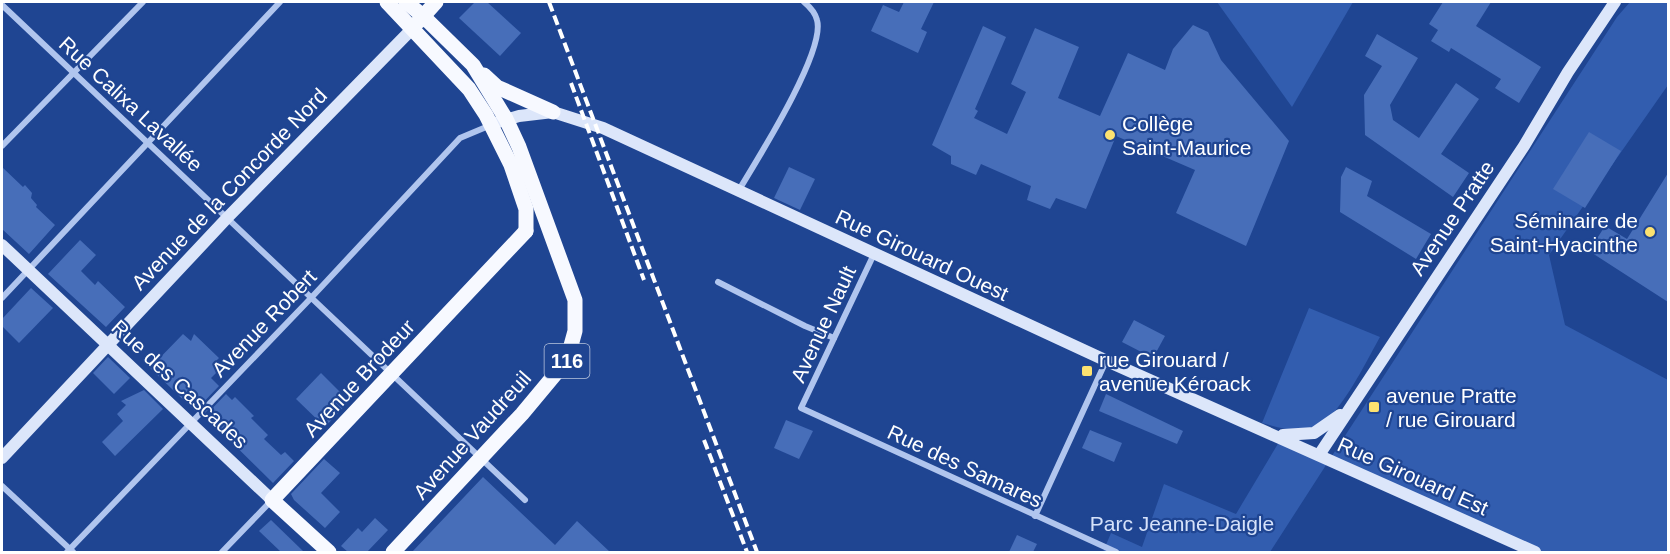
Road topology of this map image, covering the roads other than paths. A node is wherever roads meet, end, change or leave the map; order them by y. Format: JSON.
{"nodes":[{"id":1,"x":143,"y":2,"type":"edge"},
{"id":2,"x":280,"y":2,"type":"edge"},
{"id":3,"x":387,"y":2,"type":"edge"},
{"id":4,"x":406,"y":2,"type":"edge"},
{"id":5,"x":436,"y":2,"type":"edge"},
{"id":6,"x":804,"y":2,"type":"edge"},
{"id":7,"x":1615,"y":2,"type":"edge"},
{"id":8,"x":2,"y":4,"type":"edge"},
{"id":9,"x":423,"y":16,"type":"junction"},
{"id":10,"x":413,"y":28,"type":"junction"},
{"id":11,"x":473,"y":65,"type":"junction"},
{"id":12,"x":72,"y":72,"type":"junction"},
{"id":13,"x":553,"y":112,"type":"junction"},
{"id":14,"x":499,"y":122,"type":"junction"},
{"id":15,"x":147,"y":142,"type":"junction"},
{"id":16,"x":2,"y":146,"type":"edge"},
{"id":17,"x":739,"y":191,"type":"junction"},
{"id":18,"x":227,"y":218,"type":"junction"},
{"id":19,"x":526,"y":231,"type":"junction"},
{"id":20,"x":551,"y":236,"type":"junction"},
{"id":21,"x":2,"y":245,"type":"edge"},
{"id":22,"x":873,"y":254,"type":"junction"},
{"id":23,"x":27,"y":270,"type":"junction"},
{"id":24,"x":718,"y":282,"type":"dead end"},
{"id":25,"x":2,"y":298,"type":"edge"},
{"id":26,"x":311,"y":298,"type":"junction"},
{"id":27,"x":834,"y":338,"type":"junction"},
{"id":28,"x":107,"y":345,"type":"junction"},
{"id":29,"x":1107,"y":361,"type":"junction"},
{"id":30,"x":391,"y":374,"type":"junction"},
{"id":31,"x":1350,"y":406,"type":"junction"},
{"id":32,"x":801,"y":408,"type":"joint"},
{"id":33,"x":191,"y":423,"type":"junction"},
{"id":34,"x":1275,"y":435,"type":"junction"},
{"id":35,"x":1319,"y":455,"type":"junction"},
{"id":36,"x":2,"y":458,"type":"edge"},
{"id":37,"x":481,"y":458,"type":"junction"},
{"id":38,"x":2,"y":486,"type":"edge"},
{"id":39,"x":272,"y":500,"type":"junction"},
{"id":40,"x":525,"y":500,"type":"dead end"},
{"id":41,"x":1035,"y":516,"type":"junction"},
{"id":42,"x":70,"y":552,"type":"edge"},
{"id":43,"x":222,"y":552,"type":"edge"},
{"id":44,"x":329,"y":552,"type":"edge"},
{"id":45,"x":393,"y":552,"type":"edge"},
{"id":46,"x":1116,"y":552,"type":"edge"},
{"id":47,"x":1535,"y":552,"type":"edge"}],
"edges":[{"from":1,"to":12,"type":"street"},
{"from":2,"to":15,"type":"street"},
{"from":3,"to":10,"type":"main road"},
{"from":4,"to":9,"type":"main road"},
{"from":5,"to":9,"type":"main road"},
{"from":6,"to":17,"type":"street"},
{"from":7,"to":31,"type":"street","name":"Avenue Pratte"},
{"from":8,"to":12,"type":"street","name":"Rue Calixa Lavallée"},
{"from":9,"to":10,"type":"main road"},
{"from":9,"to":11,"type":"main road","number":"116"},
{"from":10,"to":14,"type":"main road","number":"116"},
{"from":10,"to":18,"type":"street","name":"Avenue de la Concorde Nord"},
{"from":11,"to":13,"type":"main road"},
{"from":11,"to":14,"type":"main road","number":"116"},
{"from":12,"to":15,"type":"street","name":"Rue Calixa Lavallée"},
{"from":12,"to":16,"type":"street"},
{"from":13,"to":14,"type":"street"},
{"from":13,"to":17,"type":"street","name":"Rue Girouard Ouest"},
{"from":14,"to":19,"type":"main road","number":"116"},
{"from":14,"to":20,"type":"main road","number":"116"},
{"from":14,"to":26,"type":"street","name":"Avenue Robert"},
{"from":15,"to":18,"type":"street","name":"Rue Calixa Lavallée"},
{"from":15,"to":23,"type":"street"},
{"from":17,"to":22,"type":"street","name":"Rue Girouard Ouest"},
{"from":18,"to":26,"type":"street","name":"Rue Calixa Lavallée"},
{"from":18,"to":28,"type":"street","name":"Avenue de la Concorde Nord"},
{"from":19,"to":20,"type":"main road"},
{"from":19,"to":30,"type":"main road","name":"Avenue Brodeur"},
{"from":20,"to":37,"type":"main road","name":"Avenue Vaudreuil","number":"116"},
{"from":21,"to":23,"type":"street","name":"Rue des Cascades"},
{"from":22,"to":27,"type":"street","name":"Avenue Nault"},
{"from":22,"to":29,"type":"street","name":"Rue Girouard Ouest"},
{"from":23,"to":25,"type":"street"},
{"from":23,"to":28,"type":"street","name":"Rue des Cascades"},
{"from":24,"to":27,"type":"street"},
{"from":26,"to":30,"type":"street","name":"Rue Calixa Lavallée"},
{"from":26,"to":33,"type":"street","name":"Avenue Robert"},
{"from":27,"to":32,"type":"street","name":"Avenue Nault"},
{"from":28,"to":33,"type":"street","name":"Rue des Cascades"},
{"from":28,"to":36,"type":"street","name":"Avenue de la Concorde Nord"},
{"from":29,"to":34,"type":"street","name":"Rue Girouard Ouest"},
{"from":29,"to":41,"type":"street"},
{"from":30,"to":37,"type":"street","name":"Rue Calixa Lavallée"},
{"from":30,"to":39,"type":"main road","name":"Avenue Brodeur"},
{"from":31,"to":34,"type":"street"},
{"from":31,"to":35,"type":"street","name":"Avenue Pratte"},
{"from":32,"to":41,"type":"street","name":"Rue des Samares"},
{"from":33,"to":39,"type":"street","name":"Rue des Cascades"},
{"from":33,"to":42,"type":"street","name":"Avenue Robert"},
{"from":34,"to":35,"type":"street","name":"Rue Girouard Est"},
{"from":35,"to":47,"type":"street","name":"Rue Girouard Est"},
{"from":37,"to":40,"type":"street","name":"Rue Calixa Lavallée"},
{"from":37,"to":45,"type":"main road","name":"Avenue Vaudreuil","number":"116"},
{"from":38,"to":42,"type":"street"},
{"from":39,"to":43,"type":"street","name":"Avenue Brodeur"},
{"from":39,"to":44,"type":"main road","name":"Rue des Cascades"},
{"from":41,"to":46,"type":"street","name":"Rue des Samares"}]}
